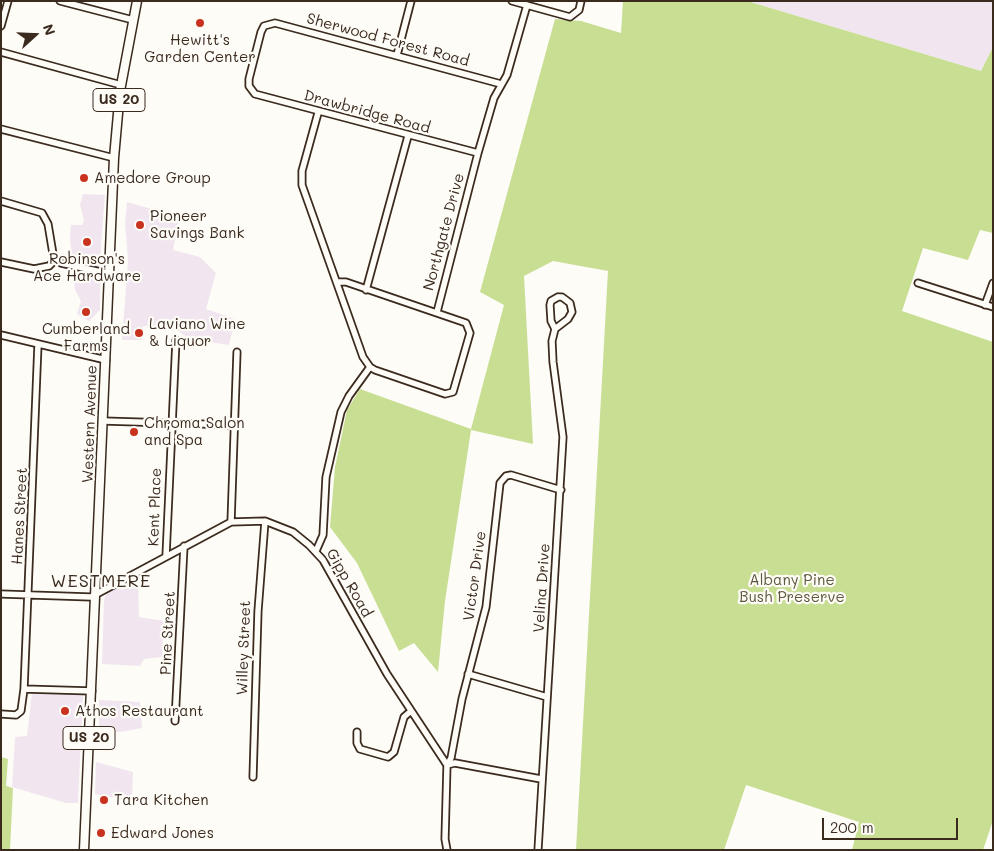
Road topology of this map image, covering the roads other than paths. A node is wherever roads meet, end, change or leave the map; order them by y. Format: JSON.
{"nodes":[{"id":1,"x":8,"y":1,"type":"edge"},
{"id":2,"x":60,"y":1,"type":"edge"},
{"id":3,"x":137,"y":1,"type":"edge"},
{"id":4,"x":411,"y":1,"type":"edge"},
{"id":5,"x":512,"y":1,"type":"edge"},
{"id":6,"x":581,"y":1,"type":"edge"},
{"id":7,"x":526,"y":5,"type":"junction"},
{"id":8,"x":133,"y":20,"type":"junction"},
{"id":9,"x":1,"y":26,"type":"edge"},
{"id":10,"x":1,"y":52,"type":"edge"},
{"id":11,"x":396,"y":55,"type":"junction"},
{"id":12,"x":501,"y":84,"type":"junction"},
{"id":13,"x":121,"y":85,"type":"junction"},
{"id":14,"x":251,"y":90,"type":"joint"},
{"id":15,"x":318,"y":113,"type":"junction"},
{"id":16,"x":1,"y":129,"type":"edge"},
{"id":17,"x":408,"y":136,"type":"junction"},
{"id":18,"x":478,"y":153,"type":"junction"},
{"id":19,"x":114,"y":158,"type":"junction"},
{"id":20,"x":1,"y":201,"type":"edge"},
{"id":21,"x":56,"y":259,"type":"junction"},
{"id":22,"x":1,"y":262,"type":"edge"},
{"id":23,"x":110,"y":274,"type":"junction"},
{"id":24,"x":338,"y":282,"type":"junction"},
{"id":25,"x":918,"y":283,"type":"dead end"},
{"id":26,"x":993,"y":283,"type":"edge"},
{"id":27,"x":366,"y":290,"type":"junction"},
{"id":28,"x":985,"y":305,"type":"junction"},
{"id":29,"x":993,"y":307,"type":"edge"},
{"id":30,"x":436,"y":312,"type":"junction"},
{"id":31,"x":555,"y":329,"type":"junction"},
{"id":32,"x":1,"y":335,"type":"edge"},
{"id":33,"x":176,"y":340,"type":"dead end"},
{"id":34,"x":38,"y":344,"type":"junction"},
{"id":35,"x":237,"y":352,"type":"dead end"},
{"id":36,"x":106,"y":360,"type":"junction"},
{"id":37,"x":370,"y":367,"type":"junction"},
{"id":38,"x":104,"y":421,"type":"junction"},
{"id":39,"x":171,"y":422,"type":"junction"},
{"id":40,"x":234,"y":425,"type":"junction"},
{"id":41,"x":561,"y":490,"type":"junction"},
{"id":42,"x":264,"y":521,"type":"junction"},
{"id":43,"x":231,"y":522,"type":"junction"},
{"id":44,"x":184,"y":546,"type":"junction"},
{"id":45,"x":316,"y":551,"type":"junction"},
{"id":46,"x":166,"y":556,"type":"junction"},
{"id":47,"x":1,"y":594,"type":"edge"},
{"id":48,"x":96,"y":594,"type":"junction"},
{"id":49,"x":28,"y":595,"type":"junction"},
{"id":50,"x":468,"y":674,"type":"junction"},
{"id":51,"x":24,"y":689,"type":"junction"},
{"id":52,"x":92,"y":691,"type":"junction"},
{"id":53,"x":547,"y":697,"type":"junction"},
{"id":54,"x":411,"y":711,"type":"junction"},
{"id":55,"x":1,"y":714,"type":"edge"},
{"id":56,"x":175,"y":720,"type":"dead end"},
{"id":57,"x":357,"y":732,"type":"dead end"},
{"id":58,"x":447,"y":765,"type":"junction"},
{"id":59,"x":253,"y":777,"type":"dead end"},
{"id":60,"x":541,"y":779,"type":"junction"},
{"id":61,"x":84,"y":850,"type":"edge"},
{"id":62,"x":447,"y":850,"type":"edge"},
{"id":63,"x":538,"y":850,"type":"edge"}],
"edges":[{"from":1,"to":9,"type":"street"},
{"from":2,"to":8,"type":"street"},
{"from":3,"to":8,"type":"main road","name":"Western Avenue","number":"US 20"},
{"from":4,"to":11,"type":"street"},
{"from":5,"to":7,"type":"street"},
{"from":6,"to":7,"type":"street"},
{"from":7,"to":12,"type":"street","name":"Northgate Drive"},
{"from":8,"to":13,"type":"main road","name":"Western Avenue","number":"US 20"},
{"from":10,"to":13,"type":"street"},
{"from":11,"to":12,"type":"street","name":"Sherwood Forest Road"},
{"from":11,"to":14,"type":"street","name":"Sherwood Forest Road"},
{"from":12,"to":18,"type":"street","name":"Northgate Drive"},
{"from":13,"to":19,"type":"main road","name":"Western Avenue","number":"US 20"},
{"from":14,"to":15,"type":"street","name":"Drawbridge Road"},
{"from":15,"to":17,"type":"street","name":"Drawbridge Road"},
{"from":15,"to":24,"type":"street"},
{"from":16,"to":19,"type":"street"},
{"from":17,"to":18,"type":"street","name":"Drawbridge Road"},
{"from":17,"to":27,"type":"street"},
{"from":18,"to":30,"type":"street","name":"Northgate Drive"},
{"from":19,"to":23,"type":"main road","name":"Western Avenue","number":"US 20"},
{"from":20,"to":21,"type":"street"},
{"from":21,"to":22,"type":"street"},
{"from":21,"to":23,"type":"street"},
{"from":23,"to":36,"type":"main road","name":"Western Avenue","number":"US 20"},
{"from":24,"to":27,"type":"street"},
{"from":24,"to":37,"type":"street"},
{"from":25,"to":28,"type":"street"},
{"from":26,"to":28,"type":"street"},
{"from":27,"to":30,"type":"street"},
{"from":28,"to":29,"type":"street"},
{"from":30,"to":37,"type":"street","name":"Northgate Drive"},
{"from":31,"to":31,"type":"street","name":"Velina Drive"},
{"from":31,"to":41,"type":"street","name":"Velina Drive"},
{"from":32,"to":34,"type":"street"},
{"from":33,"to":39,"type":"street","name":"Kent Place"},
{"from":34,"to":36,"type":"street"},
{"from":34,"to":49,"type":"street","name":"Hanes Street"},
{"from":35,"to":40,"type":"street"},
{"from":36,"to":38,"type":"main road","name":"Western Avenue","number":"US 20"},
{"from":37,"to":45,"type":"street"},
{"from":38,"to":39,"type":"street"},
{"from":38,"to":48,"type":"main road","name":"Western Avenue","number":"US 20"},
{"from":39,"to":40,"type":"street"},
{"from":39,"to":46,"type":"street","name":"Kent Place"},
{"from":40,"to":43,"type":"street"},
{"from":41,"to":50,"type":"street","name":"Victor Drive"},
{"from":41,"to":53,"type":"street","name":"Velina Drive"},
{"from":42,"to":43,"type":"street","name":"Gipp Road"},
{"from":42,"to":45,"type":"street","name":"Gipp Road"},
{"from":42,"to":59,"type":"street","name":"Willey Street"},
{"from":43,"to":44,"type":"street","name":"Gipp Road"},
{"from":44,"to":46,"type":"street","name":"Gipp Road"},
{"from":44,"to":56,"type":"street","name":"Pine Street"},
{"from":45,"to":54,"type":"street","name":"Gipp Road"},
{"from":46,"to":48,"type":"street","name":"Gipp Road"},
{"from":47,"to":49,"type":"street"},
{"from":48,"to":49,"type":"street"},
{"from":48,"to":52,"type":"main road","name":"Western Avenue","number":"US 20"},
{"from":49,"to":51,"type":"street","name":"Hanes Street"},
{"from":50,"to":53,"type":"street"},
{"from":50,"to":58,"type":"street","name":"Victor Drive"},
{"from":51,"to":52,"type":"street"},
{"from":51,"to":55,"type":"street","name":"Hanes Street"},
{"from":52,"to":61,"type":"main road","name":"Western Avenue","number":"US 20"},
{"from":53,"to":60,"type":"street","name":"Velina Drive"},
{"from":54,"to":57,"type":"street"},
{"from":54,"to":58,"type":"street","name":"Gipp Road"},
{"from":58,"to":60,"type":"street"},
{"from":58,"to":62,"type":"street"},
{"from":60,"to":63,"type":"street","name":"Velina Drive"}]}
